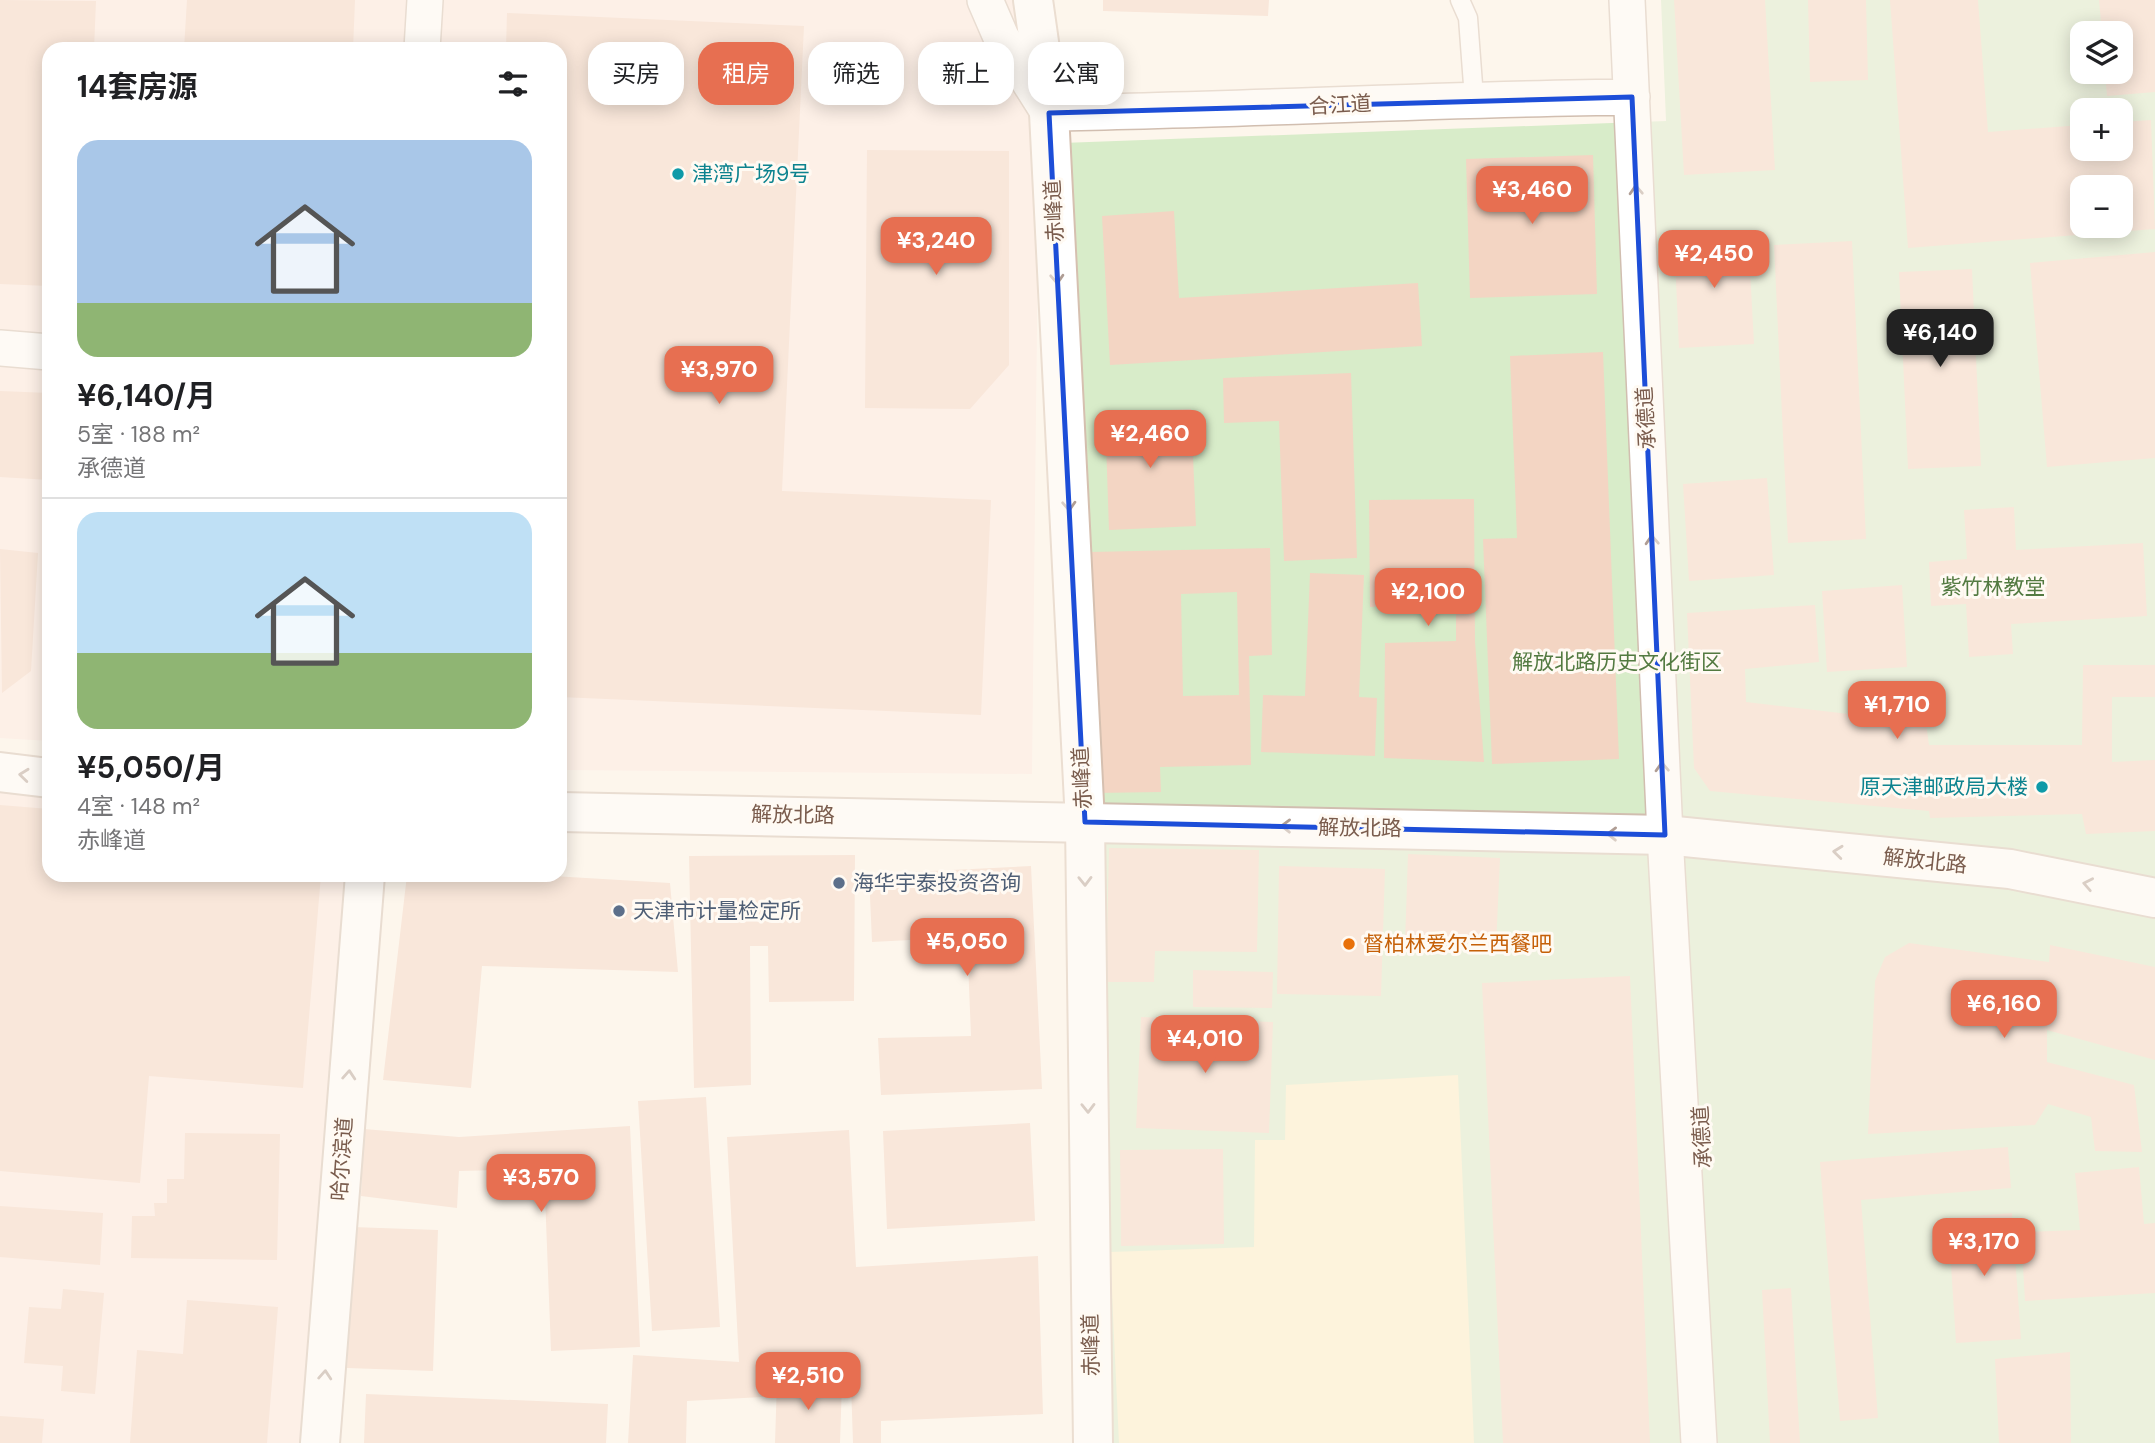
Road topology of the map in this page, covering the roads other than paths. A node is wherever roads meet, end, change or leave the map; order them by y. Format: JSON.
{"nodes":[{"id":1,"x":425,"y":0,"type":"edge"},
{"id":2,"x":985,"y":0,"type":"edge"},
{"id":3,"x":1001,"y":0,"type":"edge"},
{"id":4,"x":1033,"y":0,"type":"edge"},
{"id":5,"x":1051,"y":0,"type":"edge"},
{"id":6,"x":1460,"y":0,"type":"edge"},
{"id":7,"x":1628,"y":0,"type":"edge"},
{"id":8,"x":422,"y":42,"type":"edge"},
{"id":9,"x":1632,"y":97,"type":"junction"},
{"id":10,"x":1474,"y":98,"type":"junction"},
{"id":11,"x":1049,"y":113,"type":"junction"},
{"id":12,"x":0,"y":348,"type":"edge"},
{"id":13,"x":42,"y":351,"type":"edge"},
{"id":14,"x":0,"y":772,"type":"edge"},
{"id":15,"x":42,"y":777,"type":"edge"},
{"id":16,"x":567,"y":812,"type":"edge"},
{"id":17,"x":1085,"y":822,"type":"junction"},
{"id":18,"x":1665,"y":835,"type":"junction"},
{"id":19,"x":364,"y":882,"type":"edge"},
{"id":20,"x":2155,"y":898,"type":"edge"},
{"id":21,"x":320,"y":1443,"type":"edge"},
{"id":22,"x":1093,"y":1443,"type":"edge"},
{"id":23,"x":1699,"y":1443,"type":"edge"},
{"id":24,"x":1719,"y":1443,"type":"edge"}],
"edges":[{"from":1,"to":8,"type":"street"},
{"from":2,"to":11,"type":"street","name":"赤峰道"},
{"from":3,"to":11,"type":"street"},
{"from":4,"to":11,"type":"street"},
{"from":5,"to":11,"type":"street","name":"赤峰道"},
{"from":6,"to":10,"type":"lane"},
{"from":7,"to":9,"type":"street","name":"承德道"},
{"from":9,"to":10,"type":"street","name":"合江道"},
{"from":18,"to":9,"type":"street","name":"承德道","one_way":true},
{"from":10,"to":11,"type":"street","name":"合江道"},
{"from":11,"to":17,"type":"street","name":"赤峰道","one_way":true},
{"from":12,"to":13,"type":"street"},
{"from":15,"to":14,"type":"street","one_way":true},
{"from":16,"to":17,"type":"street","name":"解放北路"},
{"from":18,"to":17,"type":"street","name":"解放北路","one_way":true},
{"from":17,"to":22,"type":"street","name":"赤峰道","one_way":true},
{"from":20,"to":18,"type":"street","name":"解放北路","one_way":true},
{"from":18,"to":23,"type":"street","name":"承德道"},
{"from":18,"to":24,"type":"street","name":"承德道"},
{"from":21,"to":19,"type":"street","name":"哈尔滨道","one_way":true}]}
